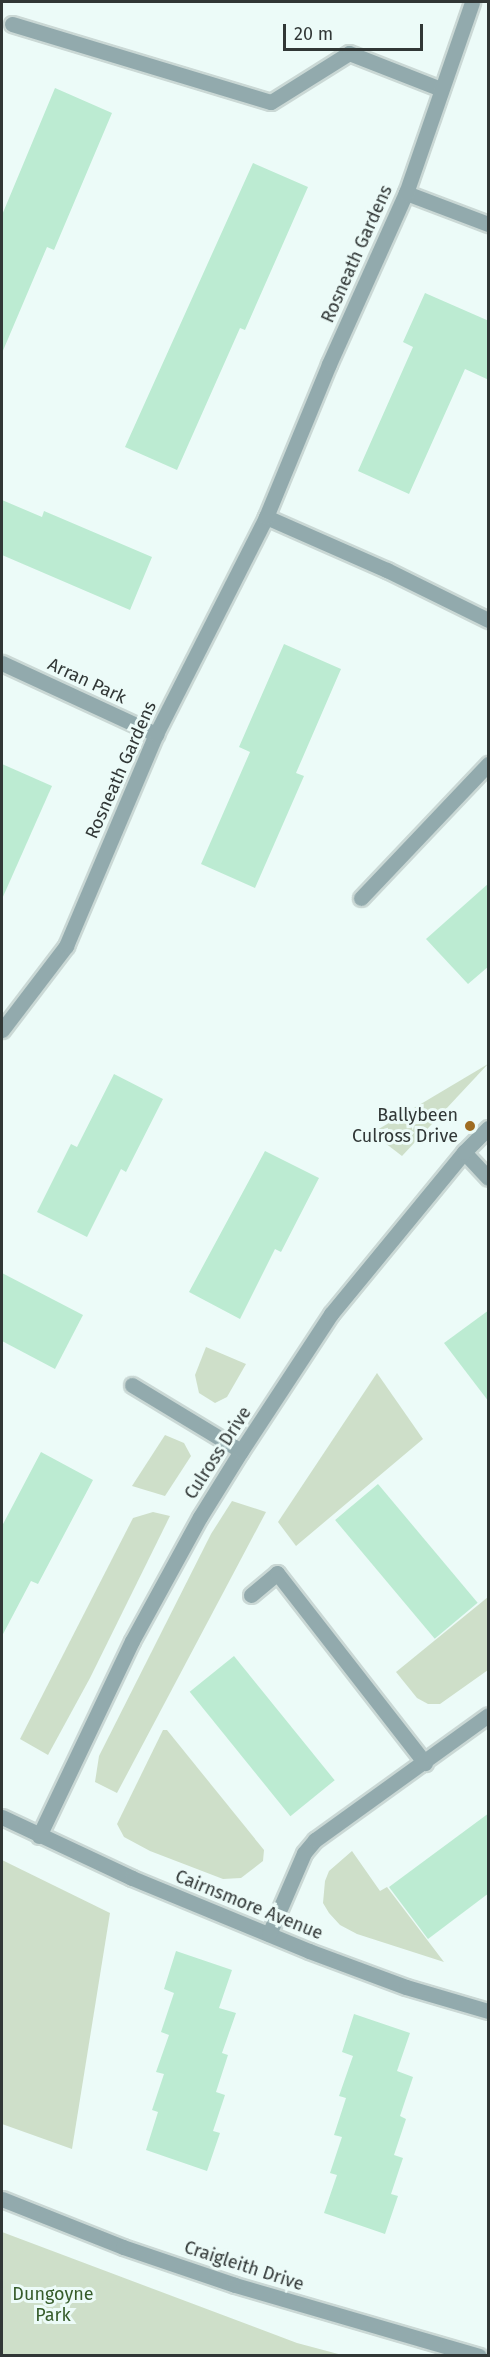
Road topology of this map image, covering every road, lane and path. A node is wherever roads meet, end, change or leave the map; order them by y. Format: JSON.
{"nodes":[{"id":1,"x":472,"y":2,"type":"edge"},
{"id":2,"x":12,"y":24,"type":"dead end"},
{"id":3,"x":441,"y":89,"type":"junction"},
{"id":4,"x":406,"y":194,"type":"junction"},
{"id":5,"x":489,"y":224,"type":"edge"},
{"id":6,"x":266,"y":518,"type":"junction"},
{"id":7,"x":489,"y":620,"type":"edge"},
{"id":8,"x":2,"y":663,"type":"edge"},
{"id":9,"x":156,"y":734,"type":"junction"},
{"id":10,"x":489,"y":764,"type":"edge"},
{"id":11,"x":361,"y":898,"type":"dead end"},
{"id":12,"x":2,"y":1030,"type":"edge"},
{"id":13,"x":489,"y":1128,"type":"edge"},
{"id":14,"x":464,"y":1152,"type":"junction"},
{"id":15,"x":489,"y":1178,"type":"edge"},
{"id":16,"x":132,"y":1385,"type":"dead end"},
{"id":17,"x":241,"y":1451,"type":"junction"},
{"id":18,"x":251,"y":1595,"type":"dead end"},
{"id":19,"x":489,"y":1716,"type":"edge"},
{"id":20,"x":425,"y":1762,"type":"junction"},
{"id":21,"x":2,"y":1817,"type":"edge"},
{"id":22,"x":39,"y":1836,"type":"junction"},
{"id":23,"x":269,"y":1934,"type":"junction"},
{"id":24,"x":489,"y":2011,"type":"edge"},
{"id":25,"x":2,"y":2199,"type":"edge"},
{"id":26,"x":479,"y":2355,"type":"edge"}],
"edges":[{"from":1,"to":3,"type":"street","name":"Rosneath Gardens"},
{"from":2,"to":3,"type":"street"},
{"from":3,"to":4,"type":"street","name":"Rosneath Gardens"},
{"from":4,"to":5,"type":"street"},
{"from":4,"to":6,"type":"street","name":"Rosneath Gardens"},
{"from":6,"to":7,"type":"street"},
{"from":6,"to":9,"type":"street","name":"Rosneath Gardens"},
{"from":8,"to":9,"type":"street","name":"Arran Park"},
{"from":9,"to":12,"type":"street","name":"Rosneath Gardens"},
{"from":10,"to":11,"type":"street"},
{"from":13,"to":14,"type":"street","name":"Culross Drive"},
{"from":14,"to":15,"type":"street"},
{"from":14,"to":17,"type":"street","name":"Culross Drive"},
{"from":16,"to":17,"type":"street"},
{"from":17,"to":22,"type":"street","name":"Culross Drive"},
{"from":18,"to":20,"type":"street"},
{"from":19,"to":20,"type":"street"},
{"from":20,"to":23,"type":"street"},
{"from":21,"to":22,"type":"street","name":"Cairnsmore Avenue"},
{"from":22,"to":23,"type":"street","name":"Cairnsmore Avenue"},
{"from":23,"to":24,"type":"street","name":"Cairnsmore Avenue"},
{"from":25,"to":26,"type":"street","name":"Craigleith Drive"}]}
